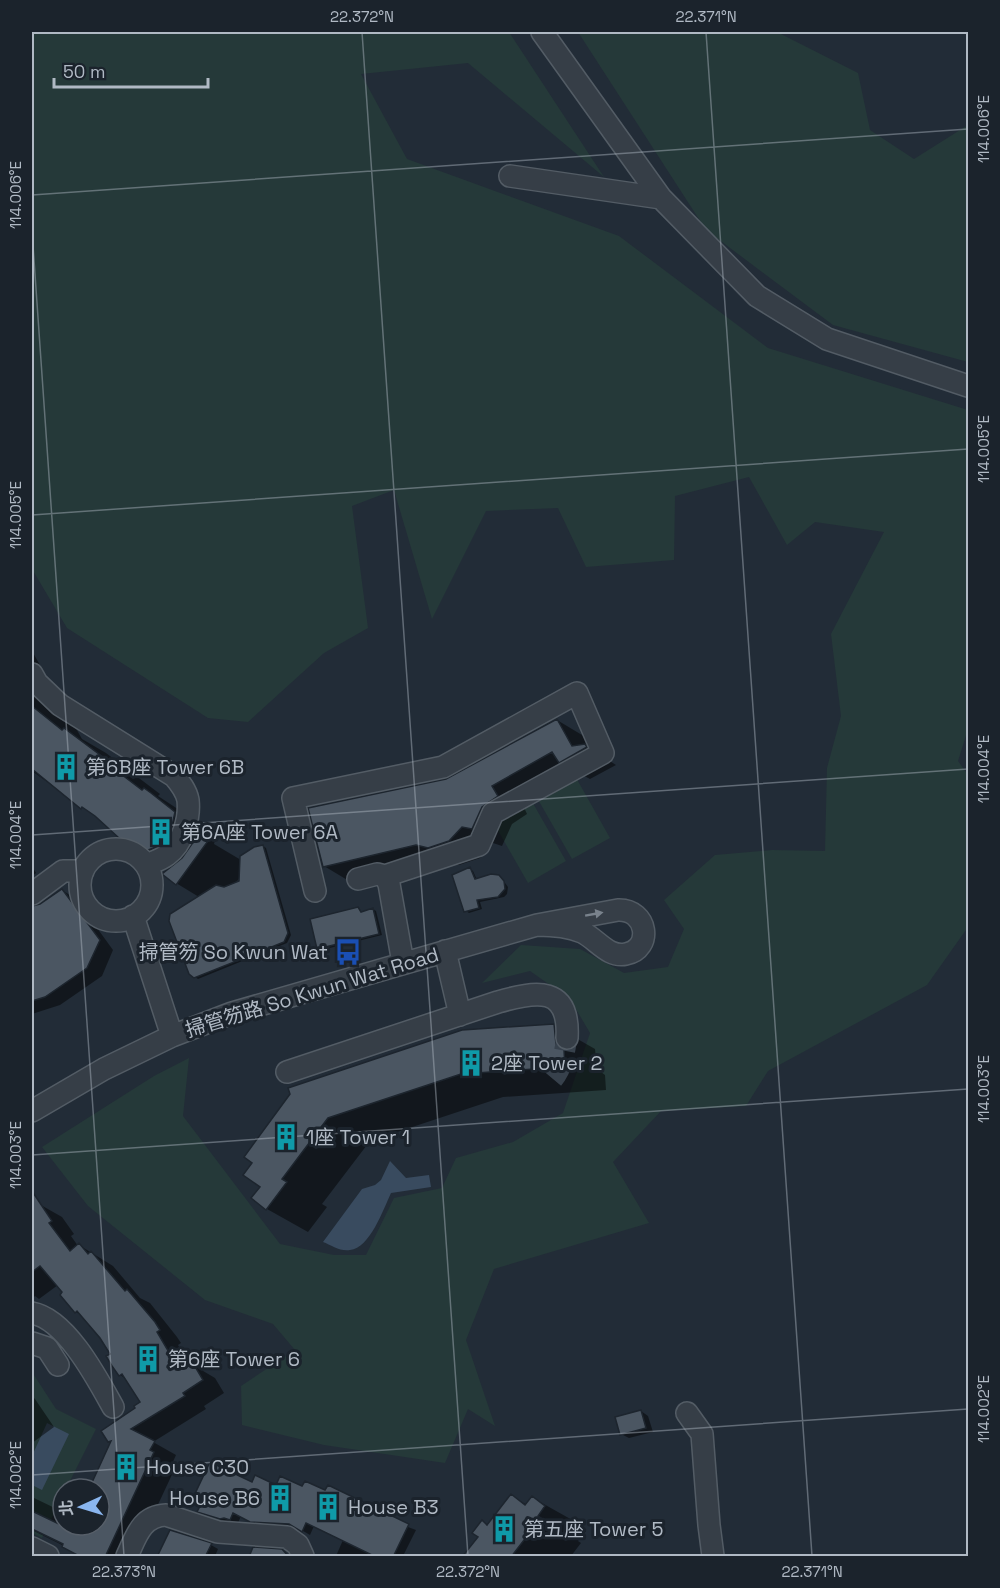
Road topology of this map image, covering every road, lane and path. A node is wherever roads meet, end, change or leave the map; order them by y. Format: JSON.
{"nodes":[{"id":1,"x":542,"y":32,"type":"edge"},
{"id":2,"x":510,"y":176,"type":"dead end"},
{"id":3,"x":661,"y":198,"type":"junction"},
{"id":4,"x":969,"y":386,"type":"edge"},
{"id":5,"x":32,"y":674,"type":"edge"},
{"id":6,"x":146,"y":865,"type":"junction"},
{"id":7,"x":83,"y":871,"type":"junction"},
{"id":8,"x":385,"y":876,"type":"junction"},
{"id":9,"x":358,"y":879,"type":"dead end"},
{"id":10,"x":315,"y":891,"type":"dead end"},
{"id":11,"x":32,"y":894,"type":"edge"},
{"id":12,"x":133,"y":916,"type":"junction"},
{"id":13,"x":537,"y":925,"type":"dead end"},
{"id":14,"x":445,"y":951,"type":"junction"},
{"id":15,"x":403,"y":963,"type":"junction"},
{"id":16,"x":460,"y":1015,"type":"junction"},
{"id":17,"x":172,"y":1036,"type":"junction"},
{"id":18,"x":567,"y":1038,"type":"tunnel mouth"},
{"id":19,"x":287,"y":1072,"type":"dead end"},
{"id":20,"x":32,"y":1111,"type":"edge"},
{"id":21,"x":32,"y":1313,"type":"edge"},
{"id":22,"x":32,"y":1343,"type":"edge"},
{"id":23,"x":58,"y":1365,"type":"dead end"},
{"id":24,"x":113,"y":1407,"type":"dead end"},
{"id":25,"x":687,"y":1413,"type":"dead end"},
{"id":26,"x":32,"y":1548,"type":"edge"},
{"id":27,"x":48,"y":1557,"type":"edge"},
{"id":28,"x":127,"y":1557,"type":"edge"},
{"id":29,"x":303,"y":1557,"type":"edge"},
{"id":30,"x":713,"y":1557,"type":"edge"}],
"edges":[{"from":1,"to":3,"type":"street"},
{"from":2,"to":3,"type":"street"},
{"from":3,"to":4,"type":"street"},
{"from":5,"to":6,"type":"street"},
{"from":6,"to":7,"type":"street"},
{"from":6,"to":12,"type":"street"},
{"from":7,"to":11,"type":"street"},
{"from":7,"to":12,"type":"street"},
{"from":8,"to":9,"type":"street"},
{"from":8,"to":10,"type":"street"},
{"from":8,"to":15,"type":"street"},
{"from":12,"to":17,"type":"street"},
{"from":13,"to":14,"type":"street","name":"掃管笏路 So Kwun Wat Road"},
{"from":14,"to":15,"type":"street","name":"掃管笏路 So Kwun Wat Road"},
{"from":14,"to":16,"type":"street"},
{"from":15,"to":17,"type":"street","name":"掃管笏路 So Kwun Wat Road"},
{"from":16,"to":18,"type":"street"},
{"from":16,"to":19,"type":"street"},
{"from":17,"to":20,"type":"street","name":"掃管笏路 So Kwun Wat Road"},
{"from":21,"to":24,"type":"street"},
{"from":22,"to":23,"type":"street"},
{"from":25,"to":30,"type":"street"},
{"from":26,"to":27,"type":"street"},
{"from":28,"to":29,"type":"street"}]}
